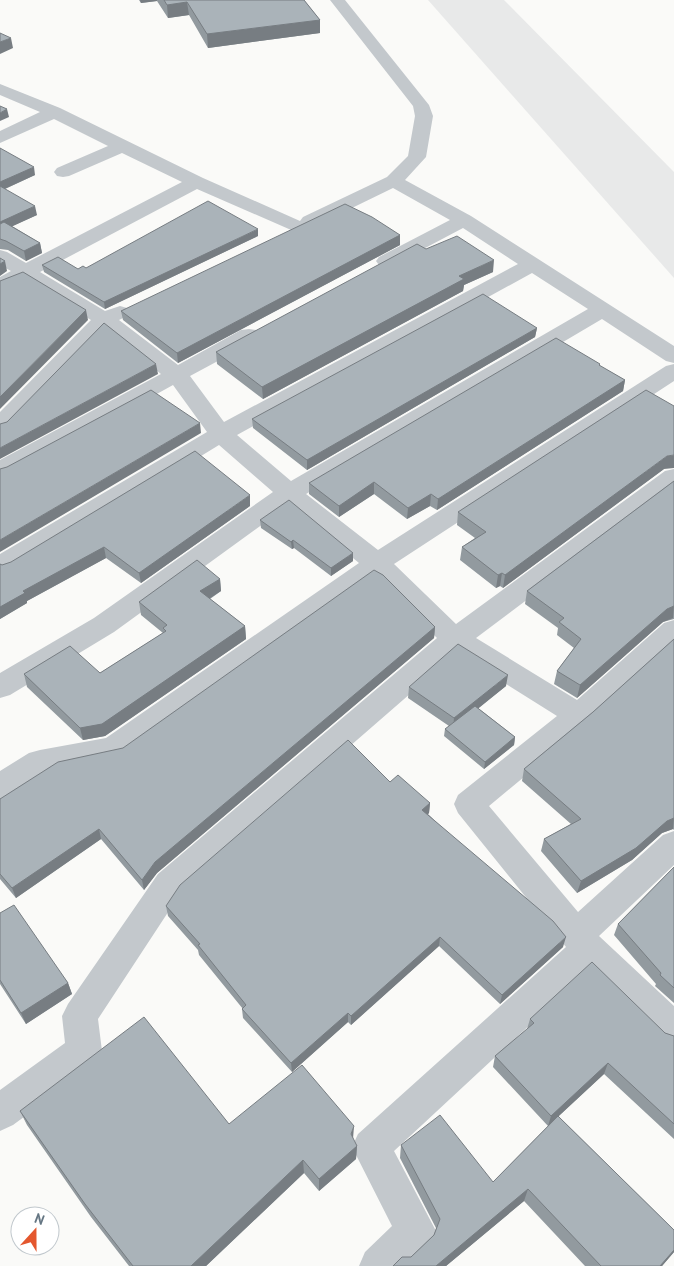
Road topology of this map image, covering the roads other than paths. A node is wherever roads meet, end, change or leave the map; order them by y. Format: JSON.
{"nodes":[{"id":1,"x":337,"y":0,"type":"edge"},
{"id":2,"x":0,"y":89,"type":"edge"},
{"id":3,"x":54,"y":112,"type":"junction"},
{"id":4,"x":0,"y":138,"type":"edge"},
{"id":5,"x":122,"y":146,"type":"junction"},
{"id":6,"x":63,"y":172,"type":"dead end"},
{"id":7,"x":394,"y":181,"type":"junction"},
{"id":8,"x":196,"y":182,"type":"junction"},
{"id":9,"x":464,"y":220,"type":"junction"},
{"id":10,"x":298,"y":227,"type":"junction"},
{"id":11,"x":280,"y":236,"type":"edge"},
{"id":12,"x":0,"y":256,"type":"edge"},
{"id":13,"x":531,"y":265,"type":"junction"},
{"id":14,"x":24,"y":271,"type":"junction"},
{"id":15,"x":365,"y":273,"type":"edge"},
{"id":16,"x":0,"y":284,"type":"edge"},
{"id":17,"x":140,"y":303,"type":"edge"},
{"id":18,"x":603,"y":309,"type":"junction"},
{"id":19,"x":104,"y":320,"type":"junction"},
{"id":20,"x":271,"y":324,"type":"edge"},
{"id":21,"x":674,"y":356,"type":"edge"},
{"id":22,"x":674,"y":371,"type":"edge"},
{"id":23,"x":177,"y":375,"type":"junction"},
{"id":24,"x":0,"y":425,"type":"edge"},
{"id":25,"x":221,"y":434,"type":"junction"},
{"id":26,"x":0,"y":470,"type":"edge"},
{"id":27,"x":674,"y":477,"type":"edge"},
{"id":28,"x":288,"y":492,"type":"junction"},
{"id":29,"x":377,"y":563,"type":"junction"},
{"id":30,"x":4,"y":564,"type":"edge"},
{"id":31,"x":674,"y":630,"type":"edge"},
{"id":32,"x":455,"y":639,"type":"junction"},
{"id":33,"x":0,"y":687,"type":"edge"},
{"id":34,"x":579,"y":715,"type":"junction"},
{"id":35,"x":0,"y":787,"type":"edge"},
{"id":36,"x":674,"y":845,"type":"edge"},
{"id":37,"x":582,"y":942,"type":"junction"},
{"id":38,"x":674,"y":1030,"type":"edge"},
{"id":39,"x":0,"y":1112,"type":"edge"},
{"id":40,"x":379,"y":1266,"type":"edge"}],
"edges":[{"from":1,"to":7,"type":"street"},
{"from":2,"to":3,"type":"street"},
{"from":3,"to":4,"type":"street"},
{"from":3,"to":5,"type":"street"},
{"from":5,"to":6,"type":"street"},
{"from":5,"to":8,"type":"street"},
{"from":7,"to":9,"type":"street"},
{"from":7,"to":10,"type":"street"},
{"from":8,"to":10,"type":"street"},
{"from":8,"to":14,"type":"street"},
{"from":9,"to":13,"type":"street"},
{"from":9,"to":15,"type":"street"},
{"from":10,"to":11,"type":"street"},
{"from":12,"to":14,"type":"street"},
{"from":13,"to":18,"type":"street"},
{"from":13,"to":25,"type":"street"},
{"from":14,"to":16,"type":"street"},
{"from":14,"to":19,"type":"street"},
{"from":17,"to":19,"type":"street"},
{"from":18,"to":21,"type":"street"},
{"from":18,"to":28,"type":"street"},
{"from":19,"to":23,"type":"street"},
{"from":19,"to":24,"type":"street"},
{"from":20,"to":23,"type":"street"},
{"from":22,"to":29,"type":"street"},
{"from":23,"to":25,"type":"street"},
{"from":23,"to":26,"type":"street"},
{"from":25,"to":28,"type":"street"},
{"from":25,"to":30,"type":"street"},
{"from":27,"to":32,"type":"street"},
{"from":28,"to":29,"type":"street"},
{"from":28,"to":33,"type":"street"},
{"from":29,"to":32,"type":"street"},
{"from":29,"to":35,"type":"street"},
{"from":31,"to":34,"type":"street"},
{"from":32,"to":34,"type":"street"},
{"from":32,"to":39,"type":"street"},
{"from":34,"to":37,"type":"street"},
{"from":36,"to":37,"type":"street"},
{"from":37,"to":38,"type":"street"},
{"from":37,"to":40,"type":"street"}]}
